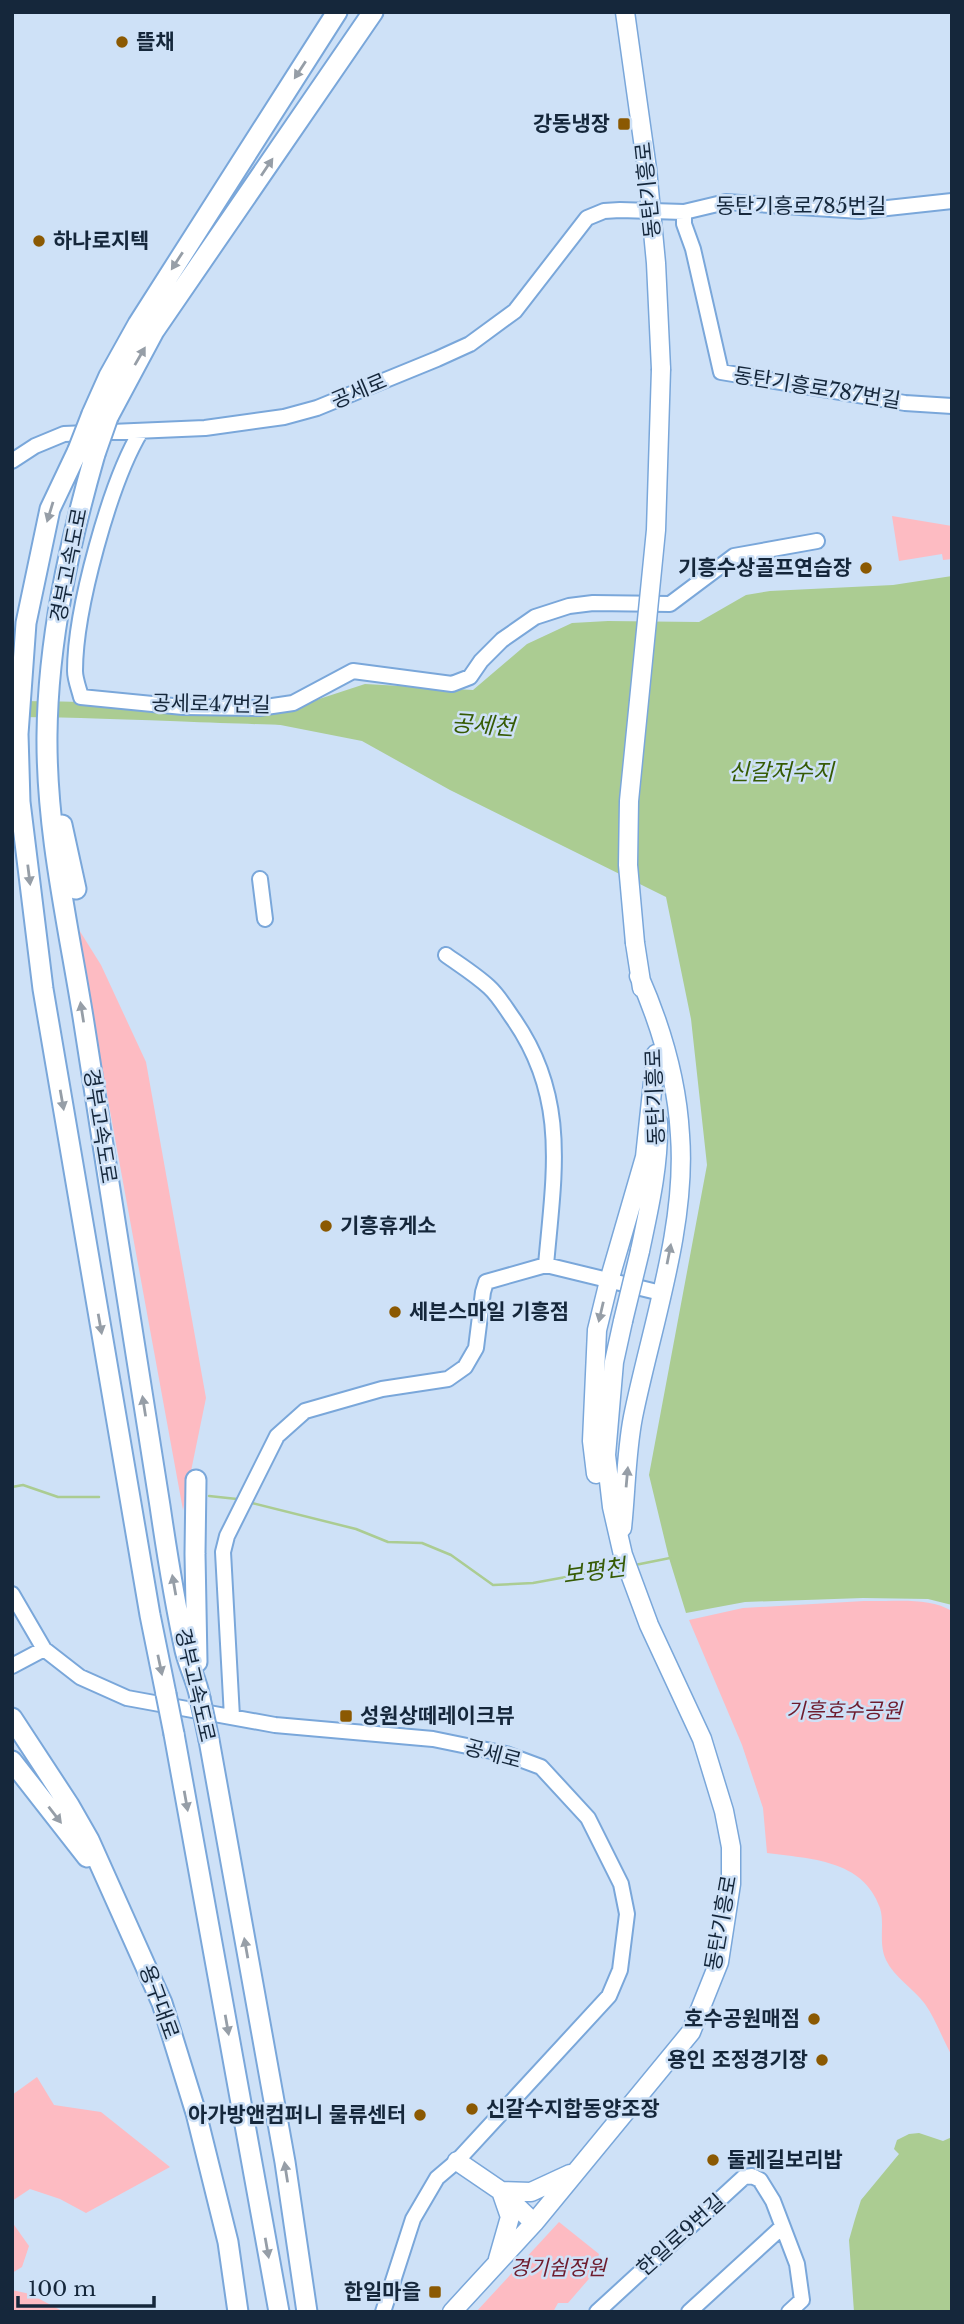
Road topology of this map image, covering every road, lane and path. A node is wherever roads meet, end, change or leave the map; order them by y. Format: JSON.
{"nodes":[{"id":1,"x":337,"y":12,"type":"edge"},
{"id":2,"x":373,"y":12,"type":"edge"},
{"id":3,"x":625,"y":12,"type":"edge"},
{"id":4,"x":952,"y":201,"type":"edge"},
{"id":5,"x":651,"y":210,"type":"junction"},
{"id":6,"x":684,"y":212,"type":"junction"},
{"id":7,"x":952,"y":405,"type":"edge"},
{"id":8,"x":100,"y":415,"type":"junction"},
{"id":9,"x":141,"y":430,"type":"junction"},
{"id":10,"x":86,"y":452,"type":"junction"},
{"id":11,"x":12,"y":461,"type":"edge"},
{"id":12,"x":817,"y":541,"type":"dead end"},
{"id":13,"x":47,"y":755,"type":"junction"},
{"id":14,"x":260,"y":879,"type":"dead end"},
{"id":15,"x":76,"y":889,"type":"dead end"},
{"id":16,"x":265,"y":919,"type":"dead end"},
{"id":17,"x":446,"y":955,"type":"dead end"},
{"id":18,"x":639,"y":976,"type":"junction"},
{"id":19,"x":656,"y":1054,"type":"junction"},
{"id":20,"x":546,"y":1265,"type":"junction"},
{"id":21,"x":608,"y":1281,"type":"junction"},
{"id":22,"x":661,"y":1293,"type":"junction"},
{"id":23,"x":200,"y":1482,"type":"dead end"},
{"id":24,"x":622,"y":1550,"type":"junction"},
{"id":25,"x":12,"y":1594,"type":"edge"},
{"id":26,"x":44,"y":1649,"type":"junction"},
{"id":27,"x":12,"y":1666,"type":"edge"},
{"id":28,"x":199,"y":1691,"type":"junction"},
{"id":29,"x":232,"y":1717,"type":"junction"},
{"id":30,"x":12,"y":1718,"type":"edge"},
{"id":31,"x":12,"y":1761,"type":"edge"},
{"id":32,"x":107,"y":1882,"type":"junction"},
{"id":33,"x":457,"y":2161,"type":"junction"},
{"id":34,"x":576,"y":2171,"type":"junction"},
{"id":35,"x":502,"y":2191,"type":"junction"},
{"id":36,"x":534,"y":2223,"type":"junction"},
{"id":37,"x":782,"y":2227,"type":"junction"},
{"id":38,"x":496,"y":2264,"type":"junction"},
{"id":39,"x":238,"y":2312,"type":"edge"},
{"id":40,"x":279,"y":2312,"type":"edge"},
{"id":41,"x":307,"y":2312,"type":"edge"},
{"id":42,"x":383,"y":2312,"type":"edge"},
{"id":43,"x":452,"y":2312,"type":"edge"},
{"id":44,"x":597,"y":2312,"type":"edge"},
{"id":45,"x":689,"y":2312,"type":"edge"},
{"id":46,"x":789,"y":2312,"type":"edge"}],
"edges":[{"from":1,"to":8,"type":"highway","name":"경부고속도로","one_way":true},
{"from":8,"to":2,"type":"highway","name":"경부고속도로","one_way":true},
{"from":3,"to":5,"type":"main road","name":"동탄기흥로"},
{"from":4,"to":6,"type":"street","name":"동탄기흥로785번길"},
{"from":5,"to":6,"type":"street","name":"동탄기흥로785번길"},
{"from":5,"to":9,"type":"street","name":"공세로"},
{"from":5,"to":18,"type":"main road","name":"동탄기흥로","bridge":true},
{"from":6,"to":7,"type":"street","name":"동탄기흥로787번길"},
{"from":8,"to":10,"type":"highway","name":"경부고속도로","bridge":true},
{"from":9,"to":11,"type":"street","name":"공세로"},
{"from":9,"to":12,"type":"street","name":"공세로47번길"},
{"from":10,"to":13,"type":"highway","name":"경부고속도로"},
{"from":10,"to":40,"type":"highway","name":"경부고속도로","one_way":true,"bridge":true},
{"from":13,"to":15,"type":"highway"},
{"from":28,"to":13,"type":"highway","name":"경부고속도로","one_way":true},
{"from":14,"to":16,"type":"street"},
{"from":17,"to":20,"type":"street"},
{"from":18,"to":19,"type":"main road","name":"동탄기흥로"},
{"from":22,"to":18,"type":"main road","one_way":true},
{"from":19,"to":21,"type":"main road"},
{"from":19,"to":24,"type":"main road","name":"동탄기흥로","bridge":true},
{"from":20,"to":21,"type":"street"},
{"from":20,"to":29,"type":"street"},
{"from":21,"to":22,"type":"street"},
{"from":21,"to":24,"type":"main road","one_way":true},
{"from":24,"to":22,"type":"main road","one_way":true},
{"from":23,"to":28,"type":"highway"},
{"from":24,"to":34,"type":"main road","name":"동탄기흥로"},
{"from":25,"to":26,"type":"street","name":"공세로"},
{"from":26,"to":27,"type":"street"},
{"from":26,"to":29,"type":"street","name":"공세로"},
{"from":41,"to":28,"type":"highway","name":"경부고속도로","one_way":true,"bridge":true},
{"from":29,"to":33,"type":"street","name":"공세로"},
{"from":30,"to":32,"type":"highway","name":"용구대로"},
{"from":31,"to":32,"type":"highway","one_way":true},
{"from":32,"to":39,"type":"highway","name":"용구대로"},
{"from":33,"to":35,"type":"main road"},
{"from":33,"to":42,"type":"street","name":"공세로"},
{"from":34,"to":35,"type":"main road"},
{"from":34,"to":36,"type":"main road","name":"동탄기흥로"},
{"from":35,"to":36,"type":"main road"},
{"from":35,"to":38,"type":"main road"},
{"from":36,"to":38,"type":"main road","name":"동탄기흥로"},
{"from":37,"to":44,"type":"street","name":"한일로9번길"},
{"from":37,"to":45,"type":"street"},
{"from":37,"to":46,"type":"street"},
{"from":38,"to":43,"type":"main road","name":"동탄기흥로"}]}
